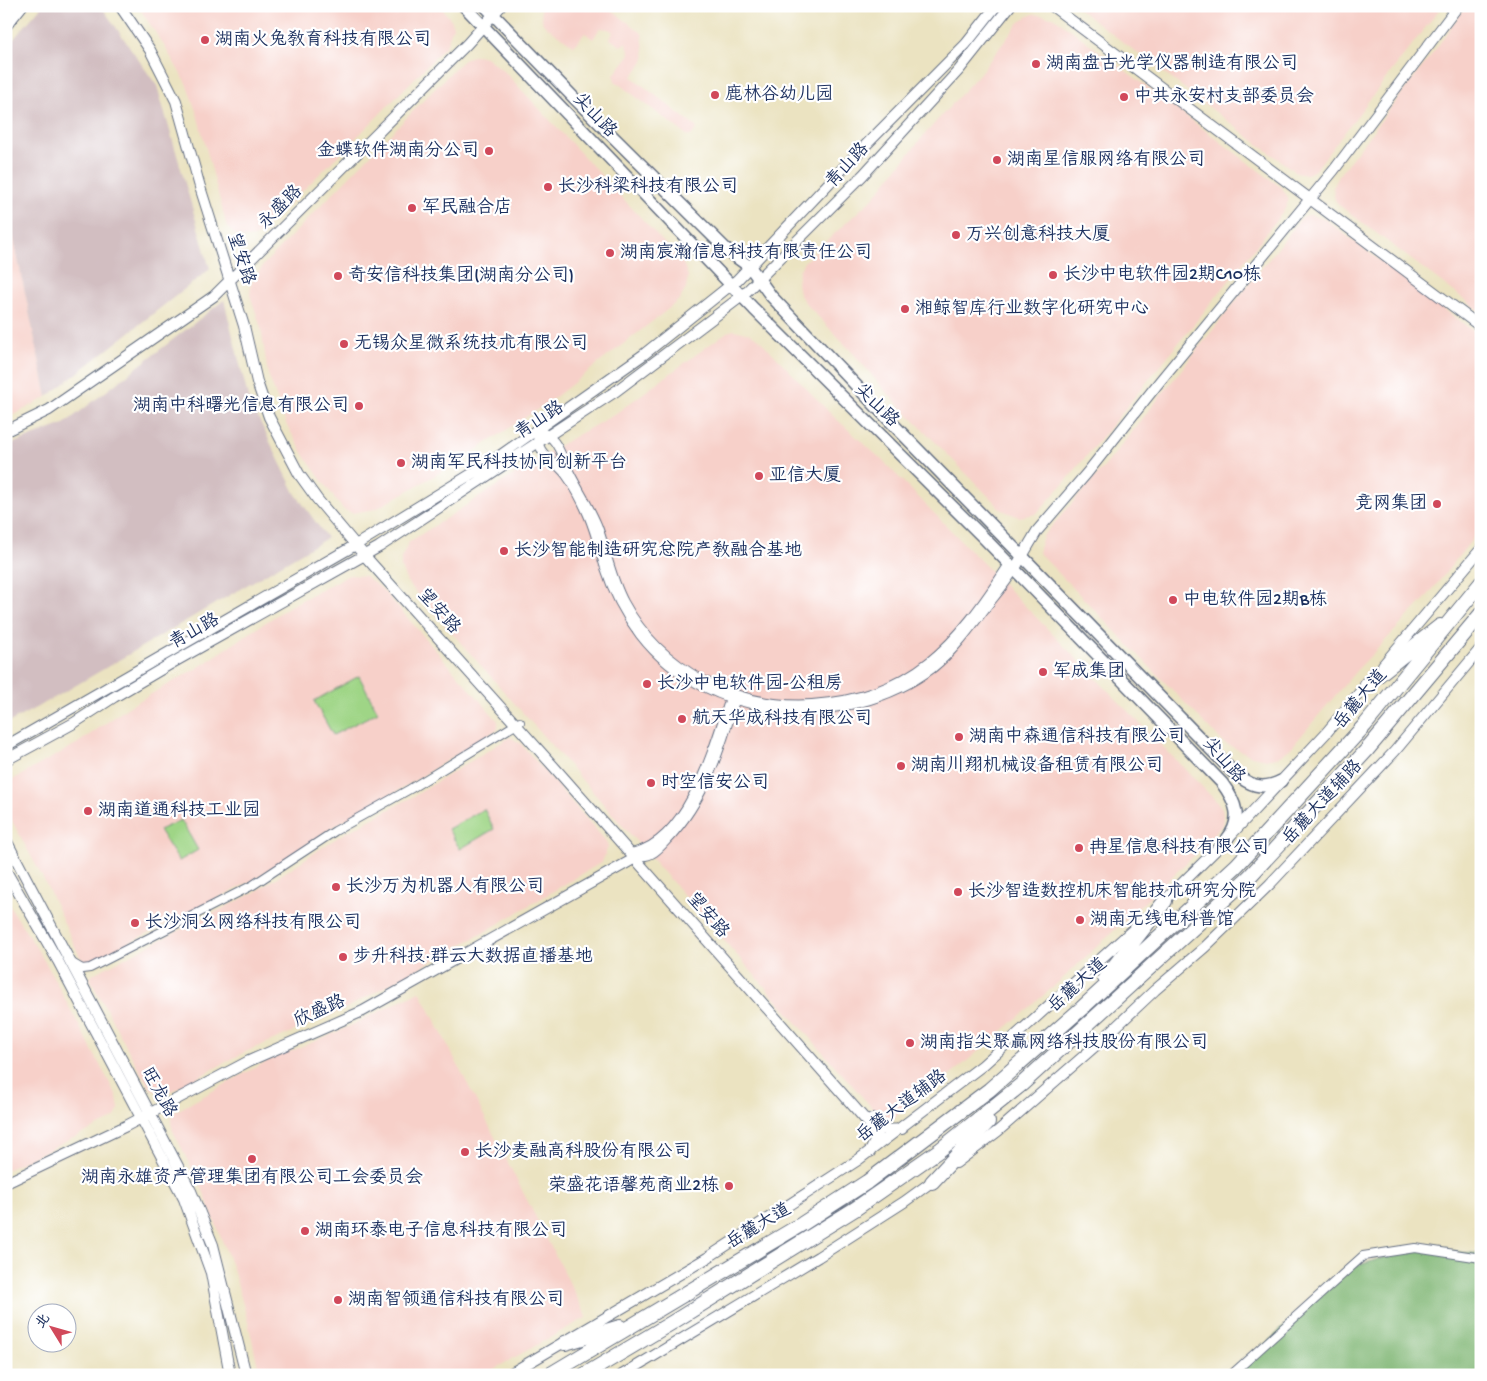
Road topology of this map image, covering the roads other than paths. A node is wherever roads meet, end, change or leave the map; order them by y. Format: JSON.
{"nodes":[{"id":1,"x":9,"y":6,"type":"edge"},
{"id":2,"x":22,"y":6,"type":"edge"},
{"id":3,"x":120,"y":6,"type":"edge"},
{"id":4,"x":126,"y":6,"type":"edge"},
{"id":5,"x":464,"y":6,"type":"edge"},
{"id":6,"x":996,"y":6,"type":"edge"},
{"id":7,"x":1010,"y":6,"type":"edge"},
{"id":8,"x":1052,"y":6,"type":"edge"},
{"id":9,"x":1059,"y":6,"type":"edge"},
{"id":10,"x":1452,"y":6,"type":"edge"},
{"id":11,"x":1458,"y":6,"type":"edge"},
{"id":12,"x":493,"y":9,"type":"edge"},
{"id":13,"x":6,"y":10,"type":"edge"},
{"id":14,"x":482,"y":25,"type":"junction"},
{"id":15,"x":6,"y":26,"type":"edge"},
{"id":16,"x":1310,"y":196,"type":"junction"},
{"id":17,"x":750,"y":267,"type":"junction"},
{"id":18,"x":231,"y":277,"type":"junction"},
{"id":19,"x":761,"y":280,"type":"junction"},
{"id":20,"x":732,"y":284,"type":"junction"},
{"id":21,"x":742,"y":296,"type":"junction"},
{"id":22,"x":1481,"y":322,"type":"edge"},
{"id":23,"x":1481,"y":327,"type":"edge"},
{"id":24,"x":6,"y":427,"type":"edge"},
{"id":25,"x":537,"y":430,"type":"junction"},
{"id":26,"x":6,"y":432,"type":"edge"},
{"id":27,"x":549,"y":434,"type":"junction"},
{"id":28,"x":536,"y":442,"type":"junction"},
{"id":29,"x":357,"y":544,"type":"junction"},
{"id":30,"x":1481,"y":549,"type":"edge"},
{"id":31,"x":366,"y":554,"type":"junction"},
{"id":32,"x":1020,"y":554,"type":"junction"},
{"id":33,"x":1012,"y":567,"type":"junction"},
{"id":34,"x":1481,"y":583,"type":"edge"},
{"id":35,"x":1460,"y":610,"type":"junction"},
{"id":36,"x":1481,"y":614,"type":"edge"},
{"id":37,"x":1481,"y":648,"type":"edge"},
{"id":38,"x":1367,"y":684,"type":"junction"},
{"id":39,"x":733,"y":697,"type":"junction"},
{"id":40,"x":519,"y":724,"type":"junction"},
{"id":41,"x":8,"y":744,"type":"edge"},
{"id":42,"x":7,"y":760,"type":"edge"},
{"id":43,"x":1281,"y":781,"type":"junction"},
{"id":44,"x":1227,"y":839,"type":"junction"},
{"id":45,"x":6,"y":840,"type":"edge"},
{"id":46,"x":635,"y":856,"type":"junction"},
{"id":47,"x":6,"y":871,"type":"edge"},
{"id":48,"x":1165,"y":901,"type":"junction"},
{"id":49,"x":68,"y":959,"type":"junction"},
{"id":50,"x":84,"y":990,"type":"junction"},
{"id":51,"x":1082,"y":1008,"type":"junction"},
{"id":52,"x":1022,"y":1084,"type":"junction"},
{"id":53,"x":145,"y":1114,"type":"junction"},
{"id":54,"x":902,"y":1129,"type":"junction"},
{"id":55,"x":870,"y":1152,"type":"junction"},
{"id":56,"x":6,"y":1179,"type":"edge"},
{"id":57,"x":932,"y":1182,"type":"junction"},
{"id":58,"x":6,"y":1183,"type":"edge"},
{"id":59,"x":1481,"y":1258,"type":"edge"},
{"id":60,"x":640,"y":1321,"type":"junction"},
{"id":61,"x":565,"y":1343,"type":"junction"},
{"id":62,"x":230,"y":1375,"type":"edge"},
{"id":63,"x":246,"y":1375,"type":"edge"},
{"id":64,"x":508,"y":1375,"type":"edge"},
{"id":65,"x":549,"y":1375,"type":"edge"},
{"id":66,"x":584,"y":1375,"type":"edge"},
{"id":67,"x":622,"y":1375,"type":"edge"},
{"id":68,"x":1231,"y":1375,"type":"edge"}],
"edges":[{"from":1,"to":13,"type":"main road"},
{"from":2,"to":15,"type":"main road"},
{"from":3,"to":18,"type":"main road","name":"望安路"},
{"from":4,"to":18,"type":"main road","name":"望安路"},
{"from":5,"to":14,"type":"main road","name":"尖山路"},
{"from":6,"to":17,"type":"main road","name":"青山路"},
{"from":7,"to":19,"type":"main road","name":"青山路"},
{"from":8,"to":16,"type":"main road"},
{"from":9,"to":16,"type":"main road"},
{"from":10,"to":16,"type":"main road"},
{"from":11,"to":16,"type":"main road"},
{"from":12,"to":14,"type":"main road","name":"永盛路"},
{"from":12,"to":17,"type":"main road","name":"尖山路"},
{"from":14,"to":18,"type":"main road","name":"永盛路"},
{"from":14,"to":20,"type":"main road","name":"尖山路"},
{"from":16,"to":22,"type":"main road"},
{"from":16,"to":23,"type":"main road"},
{"from":16,"to":32,"type":"main road"},
{"from":17,"to":19,"type":"main road","name":"尖山路"},
{"from":17,"to":20,"type":"main road","name":"青山路"},
{"from":18,"to":24,"type":"main road","name":"永盛路"},
{"from":18,"to":26,"type":"main road","name":"永盛路"},
{"from":18,"to":29,"type":"main road","name":"望安路"},
{"from":19,"to":21,"type":"main road","name":"青山路"},
{"from":19,"to":32,"type":"main road","name":"尖山路"},
{"from":20,"to":21,"type":"main road","name":"尖山路"},
{"from":20,"to":25,"type":"main road","name":"青山路"},
{"from":21,"to":27,"type":"main road","name":"青山路"},
{"from":21,"to":33,"type":"main road","name":"尖山路"},
{"from":25,"to":27,"type":"street"},
{"from":25,"to":28,"type":"street"},
{"from":25,"to":29,"type":"main road","name":"青山路"},
{"from":27,"to":28,"type":"main road","name":"青山路"},
{"from":27,"to":39,"type":"street"},
{"from":28,"to":31,"type":"main road","name":"青山路"},
{"from":28,"to":39,"type":"street"},
{"from":29,"to":31,"type":"main road","name":"望安路"},
{"from":29,"to":41,"type":"main road","name":"青山路"},
{"from":30,"to":38,"type":"main road","name":"岳麓大道辅路"},
{"from":31,"to":40,"type":"main road","name":"望安路"},
{"from":31,"to":42,"type":"main road","name":"青山路"},
{"from":32,"to":33,"type":"main road"},
{"from":32,"to":43,"type":"main road","name":"尖山路"},
{"from":33,"to":39,"type":"street"},
{"from":33,"to":44,"type":"main road","name":"尖山路"},
{"from":34,"to":35,"type":"highway","name":"岳麓大道"},
{"from":35,"to":38,"type":"highway"},
{"from":35,"to":51,"type":"highway","name":"岳麓大道"},
{"from":36,"to":52,"type":"highway","name":"岳麓大道"},
{"from":37,"to":57,"type":"main road","name":"岳麓大道辅路"},
{"from":38,"to":43,"type":"main road","name":"岳麓大道辅路"},
{"from":39,"to":46,"type":"street"},
{"from":40,"to":46,"type":"main road","name":"望安路"},
{"from":40,"to":49,"type":"street"},
{"from":40,"to":50,"type":"street"},
{"from":43,"to":44,"type":"main road","name":"岳麓大道辅路"},
{"from":44,"to":48,"type":"main road","name":"岳麓大道辅路"},
{"from":45,"to":49,"type":"main road","name":"旺龙路"},
{"from":46,"to":53,"type":"main road","name":"欣盛路"},
{"from":46,"to":54,"type":"main road","name":"望安路"},
{"from":46,"to":55,"type":"main road","name":"望安路"},
{"from":47,"to":53,"type":"main road","name":"旺龙路"},
{"from":48,"to":51,"type":"highway"},
{"from":48,"to":54,"type":"main road","name":"岳麓大道辅路"},
{"from":49,"to":50,"type":"main road","name":"旺龙路"},
{"from":50,"to":53,"type":"main road","name":"旺龙路"},
{"from":51,"to":60,"type":"highway","name":"岳麓大道"},
{"from":52,"to":57,"type":"highway"},
{"from":52,"to":66,"type":"highway","name":"岳麓大道"},
{"from":53,"to":56,"type":"main road","name":"欣盛路"},
{"from":53,"to":58,"type":"main road","name":"欣盛路"},
{"from":53,"to":62,"type":"main road","name":"旺龙路"},
{"from":53,"to":63,"type":"main road","name":"旺龙路"},
{"from":54,"to":55,"type":"main road","name":"岳麓大道辅路"},
{"from":55,"to":61,"type":"main road","name":"岳麓大道辅路"},
{"from":57,"to":67,"type":"main road","name":"岳麓大道辅路"},
{"from":59,"to":68,"type":"street"},
{"from":60,"to":61,"type":"highway"},
{"from":60,"to":65,"type":"highway","name":"岳麓大道"},
{"from":61,"to":64,"type":"main road","name":"岳麓大道辅路"}]}
